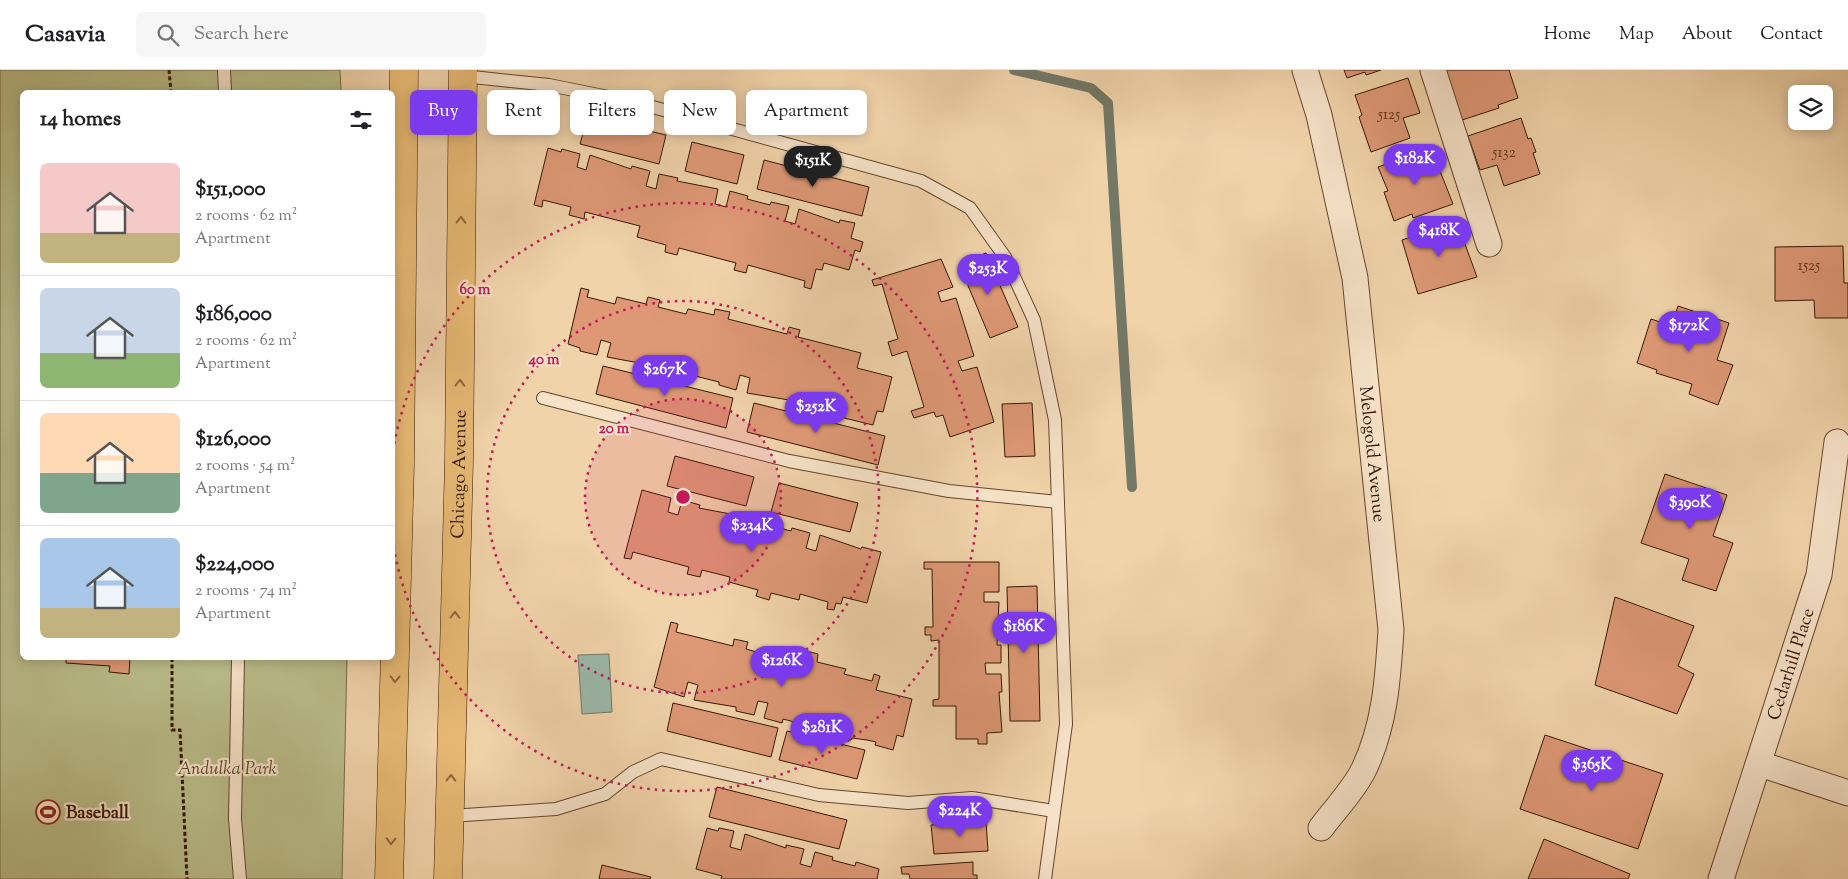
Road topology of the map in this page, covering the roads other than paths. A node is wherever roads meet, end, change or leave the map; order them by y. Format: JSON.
{"nodes":[{"id":1,"x":224,"y":70,"type":"edge"},
{"id":2,"x":404,"y":70,"type":"edge"},
{"id":3,"x":1305,"y":70,"type":"edge"},
{"id":4,"x":1433,"y":70,"type":"edge"},
{"id":5,"x":463,"y":73,"type":"edge"},
{"id":6,"x":225,"y":90,"type":"edge"},
{"id":7,"x":1489,"y":244,"type":"dead end"},
{"id":8,"x":543,"y":398,"type":"dead end"},
{"id":9,"x":1842,"y":436,"type":"edge"},
{"id":10,"x":396,"y":463,"type":"edge"},
{"id":11,"x":1058,"y":502,"type":"junction"},
{"id":12,"x":395,"y":522,"type":"edge"},
{"id":13,"x":238,"y":660,"type":"edge"},
{"id":14,"x":393,"y":660,"type":"edge"},
{"id":15,"x":1760,"y":764,"type":"junction"},
{"id":16,"x":1848,"y":794,"type":"edge"},
{"id":17,"x":1054,"y":811,"type":"junction"},
{"id":18,"x":450,"y":816,"type":"junction"},
{"id":19,"x":1321,"y":828,"type":"dead end"},
{"id":20,"x":240,"y":879,"type":"edge"},
{"id":21,"x":389,"y":879,"type":"edge"},
{"id":22,"x":448,"y":879,"type":"edge"},
{"id":23,"x":1045,"y":879,"type":"edge"},
{"id":24,"x":1721,"y":879,"type":"edge"}],
"edges":[{"from":1,"to":6,"type":"lane"},
{"from":2,"to":10,"type":"main road"},
{"from":3,"to":19,"type":"street","name":"Melogold Avenue"},
{"from":4,"to":7,"type":"street"},
{"from":5,"to":11,"type":"lane"},
{"from":18,"to":5,"type":"main road","name":"Chicago Avenue","one_way":true},
{"from":8,"to":11,"type":"lane"},
{"from":9,"to":15,"type":"street","name":"Cedarhill Place"},
{"from":10,"to":12,"type":"main road","one_way":true},
{"from":11,"to":17,"type":"lane"},
{"from":13,"to":20,"type":"lane"},
{"from":14,"to":21,"type":"main road","one_way":true},
{"from":15,"to":16,"type":"street"},
{"from":15,"to":24,"type":"street","name":"Cedarhill Place"},
{"from":17,"to":18,"type":"lane"},
{"from":17,"to":23,"type":"lane"},
{"from":18,"to":22,"type":"main road","name":"Chicago Avenue"}]}
